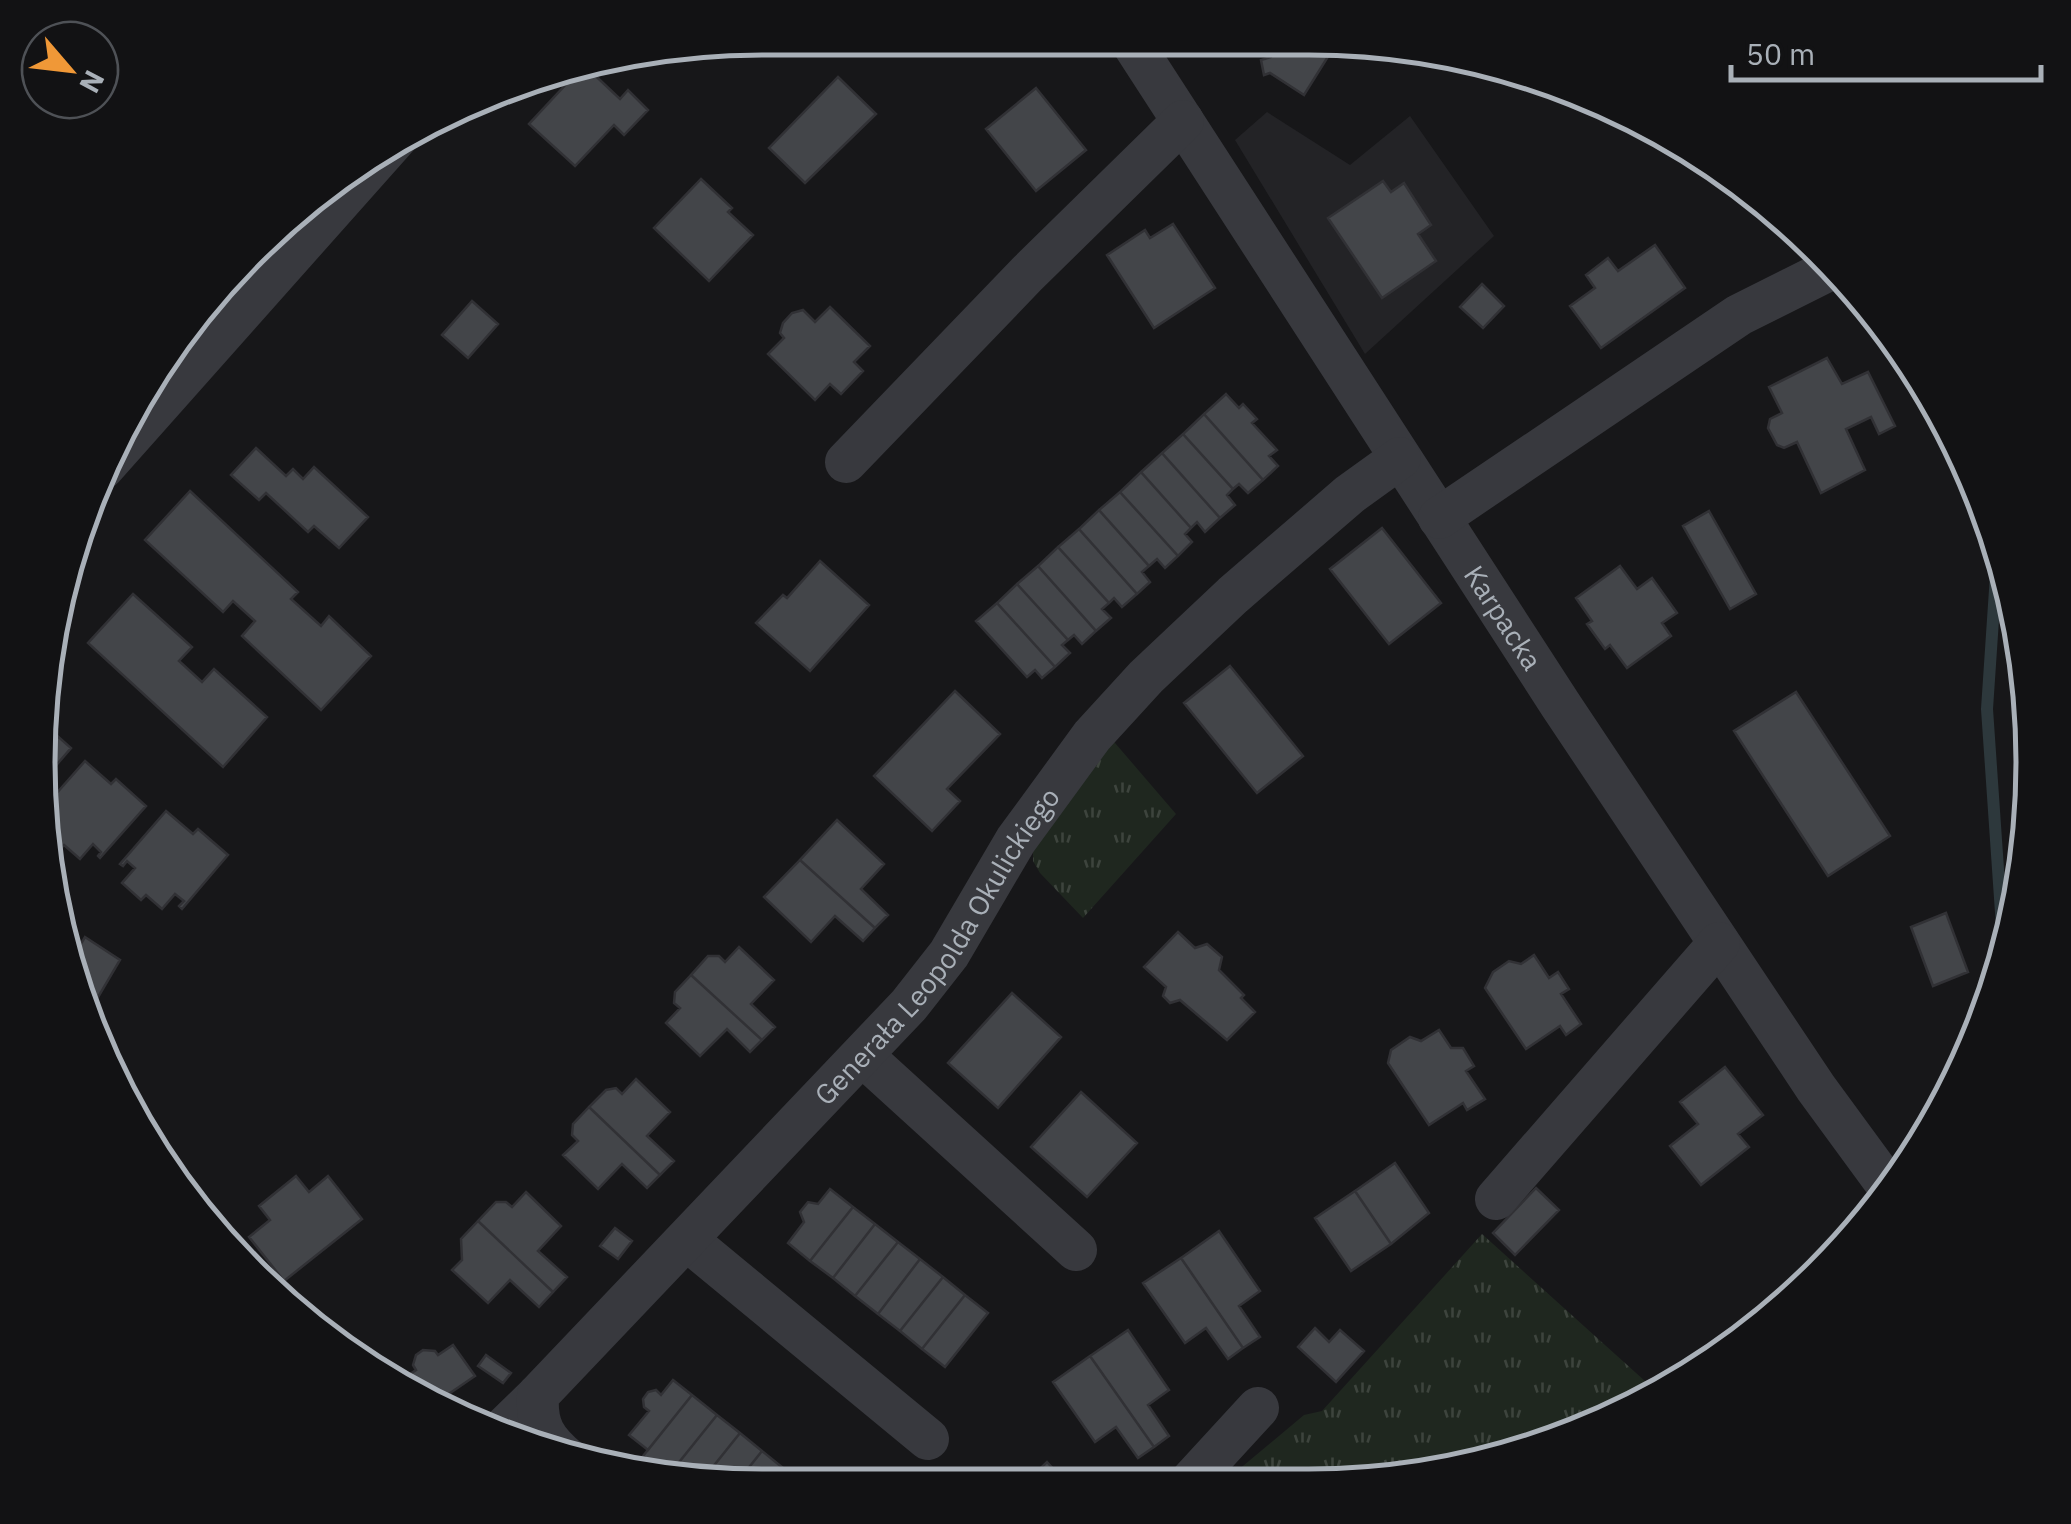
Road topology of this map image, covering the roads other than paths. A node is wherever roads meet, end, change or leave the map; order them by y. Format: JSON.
{"nodes":[{"id":1,"x":1140,"y":55,"type":"edge"},
{"id":2,"x":1183,"y":121,"type":"junction"},
{"id":3,"x":348,"y":189,"type":"edge"},
{"id":4,"x":1820,"y":274,"type":"edge"},
{"id":5,"x":163,"y":387,"type":"edge"},
{"id":6,"x":1400,"y":458,"type":"junction"},
{"id":7,"x":846,"y":462,"type":"dead end"},
{"id":8,"x":1438,"y":518,"type":"junction"},
{"id":9,"x":1718,"y":943,"type":"junction"},
{"id":10,"x":863,"y":1056,"type":"junction"},
{"id":11,"x":1881,"y":1177,"type":"edge"},
{"id":12,"x":1496,"y":1199,"type":"dead end"},
{"id":13,"x":688,"y":1240,"type":"junction"},
{"id":14,"x":1076,"y":1250,"type":"dead end"},
{"id":15,"x":538,"y":1395,"type":"junction"},
{"id":16,"x":1258,"y":1408,"type":"dead end"},
{"id":17,"x":510,"y":1422,"type":"edge"},
{"id":18,"x":542,"y":1433,"type":"edge"},
{"id":19,"x":928,"y":1439,"type":"dead end"},
{"id":20,"x":1202,"y":1469,"type":"edge"}],
"edges":[{"from":1,"to":2,"type":"street","name":"Karpacka"},
{"from":2,"to":6,"type":"street","name":"Karpacka"},
{"from":2,"to":7,"type":"street"},
{"from":3,"to":5,"type":"street"},
{"from":4,"to":8,"type":"street"},
{"from":6,"to":8,"type":"street","name":"Karpacka"},
{"from":6,"to":10,"type":"street","name":"Generała Leopolda Okulickiego"},
{"from":8,"to":9,"type":"street","name":"Karpacka"},
{"from":9,"to":11,"type":"street","name":"Karpacka"},
{"from":9,"to":12,"type":"street"},
{"from":10,"to":13,"type":"street","name":"Generała Leopolda Okulickiego"},
{"from":10,"to":14,"type":"street"},
{"from":13,"to":15,"type":"street","name":"Generała Leopolda Okulickiego"},
{"from":13,"to":19,"type":"street"},
{"from":15,"to":17,"type":"street","name":"Generała Leopolda Okulickiego"},
{"from":15,"to":18,"type":"street"},
{"from":16,"to":20,"type":"street"}]}
